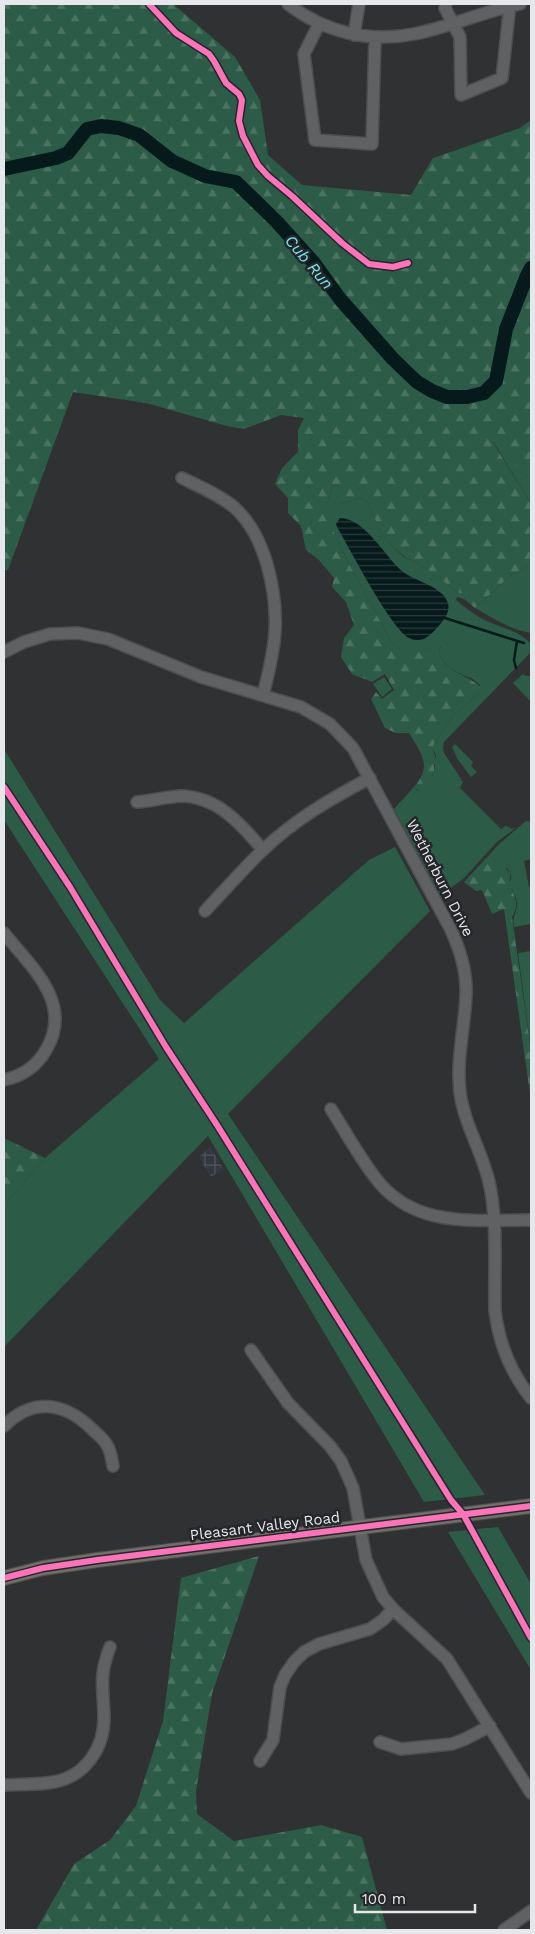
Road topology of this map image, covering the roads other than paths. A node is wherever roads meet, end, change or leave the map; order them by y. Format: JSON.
{"nodes":[{"id":1,"x":288,"y":4,"type":"edge"},
{"id":2,"x":359,"y":4,"type":"edge"},
{"id":3,"x":446,"y":4,"type":"edge"},
{"id":4,"x":513,"y":4,"type":"edge"},
{"id":5,"x":452,"y":23,"type":"junction"},
{"id":6,"x":320,"y":24,"type":"junction"},
{"id":7,"x":354,"y":35,"type":"junction"},
{"id":8,"x":375,"y":37,"type":"junction"},
{"id":9,"x":182,"y":478,"type":"dead end"},
{"id":10,"x":4,"y":652,"type":"edge"},
{"id":11,"x":264,"y":695,"type":"junction"},
{"id":12,"x":370,"y":778,"type":"junction"},
{"id":13,"x":137,"y":802,"type":"dead end"},
{"id":14,"x":263,"y":850,"type":"junction"},
{"id":15,"x":206,"y":911,"type":"dead end"},
{"id":16,"x":4,"y":933,"type":"edge"},
{"id":17,"x":4,"y":1080,"type":"edge"},
{"id":18,"x":331,"y":1109,"type":"dead end"},
{"id":19,"x":493,"y":1220,"type":"junction"},
{"id":20,"x":531,"y":1220,"type":"edge"},
{"id":21,"x":251,"y":1350,"type":"dead end"},
{"id":22,"x":531,"y":1398,"type":"edge"},
{"id":23,"x":4,"y":1426,"type":"edge"},
{"id":24,"x":113,"y":1466,"type":"dead end"},
{"id":25,"x":531,"y":1506,"type":"edge"},
{"id":26,"x":359,"y":1528,"type":"junction"},
{"id":27,"x":4,"y":1578,"type":"edge"},
{"id":28,"x":393,"y":1609,"type":"junction"},
{"id":29,"x":110,"y":1647,"type":"dead end"},
{"id":30,"x":490,"y":1726,"type":"junction"},
{"id":31,"x":380,"y":1742,"type":"dead end"},
{"id":32,"x":260,"y":1761,"type":"dead end"},
{"id":33,"x":4,"y":1785,"type":"edge"},
{"id":34,"x":531,"y":1793,"type":"edge"},
{"id":35,"x":531,"y":1911,"type":"edge"},
{"id":36,"x":504,"y":1930,"type":"edge"}],
"edges":[{"from":1,"to":6,"type":"street"},
{"from":2,"to":7,"type":"street"},
{"from":3,"to":5,"type":"street"},
{"from":4,"to":5,"type":"street"},
{"from":4,"to":5,"type":"street"},
{"from":5,"to":8,"type":"street"},
{"from":6,"to":7,"type":"street"},
{"from":6,"to":8,"type":"street"},
{"from":7,"to":8,"type":"street"},
{"from":9,"to":11,"type":"street"},
{"from":10,"to":11,"type":"street","name":"Wetherburn Drive"},
{"from":11,"to":12,"type":"street","name":"Wetherburn Drive"},
{"from":12,"to":14,"type":"street"},
{"from":12,"to":19,"type":"street","name":"Wetherburn Drive"},
{"from":13,"to":14,"type":"street"},
{"from":14,"to":15,"type":"street"},
{"from":16,"to":17,"type":"street"},
{"from":18,"to":19,"type":"street"},
{"from":19,"to":20,"type":"street"},
{"from":19,"to":22,"type":"street","name":"Wetherburn Drive"},
{"from":21,"to":26,"type":"street"},
{"from":23,"to":24,"type":"street"},
{"from":25,"to":26,"type":"main road","name":"Pleasant Valley Road"},
{"from":26,"to":27,"type":"main road","name":"Pleasant Valley Road"},
{"from":26,"to":28,"type":"street"},
{"from":28,"to":30,"type":"street"},
{"from":28,"to":32,"type":"street"},
{"from":29,"to":33,"type":"street"},
{"from":30,"to":31,"type":"street"},
{"from":30,"to":34,"type":"street"},
{"from":35,"to":36,"type":"street"}]}
